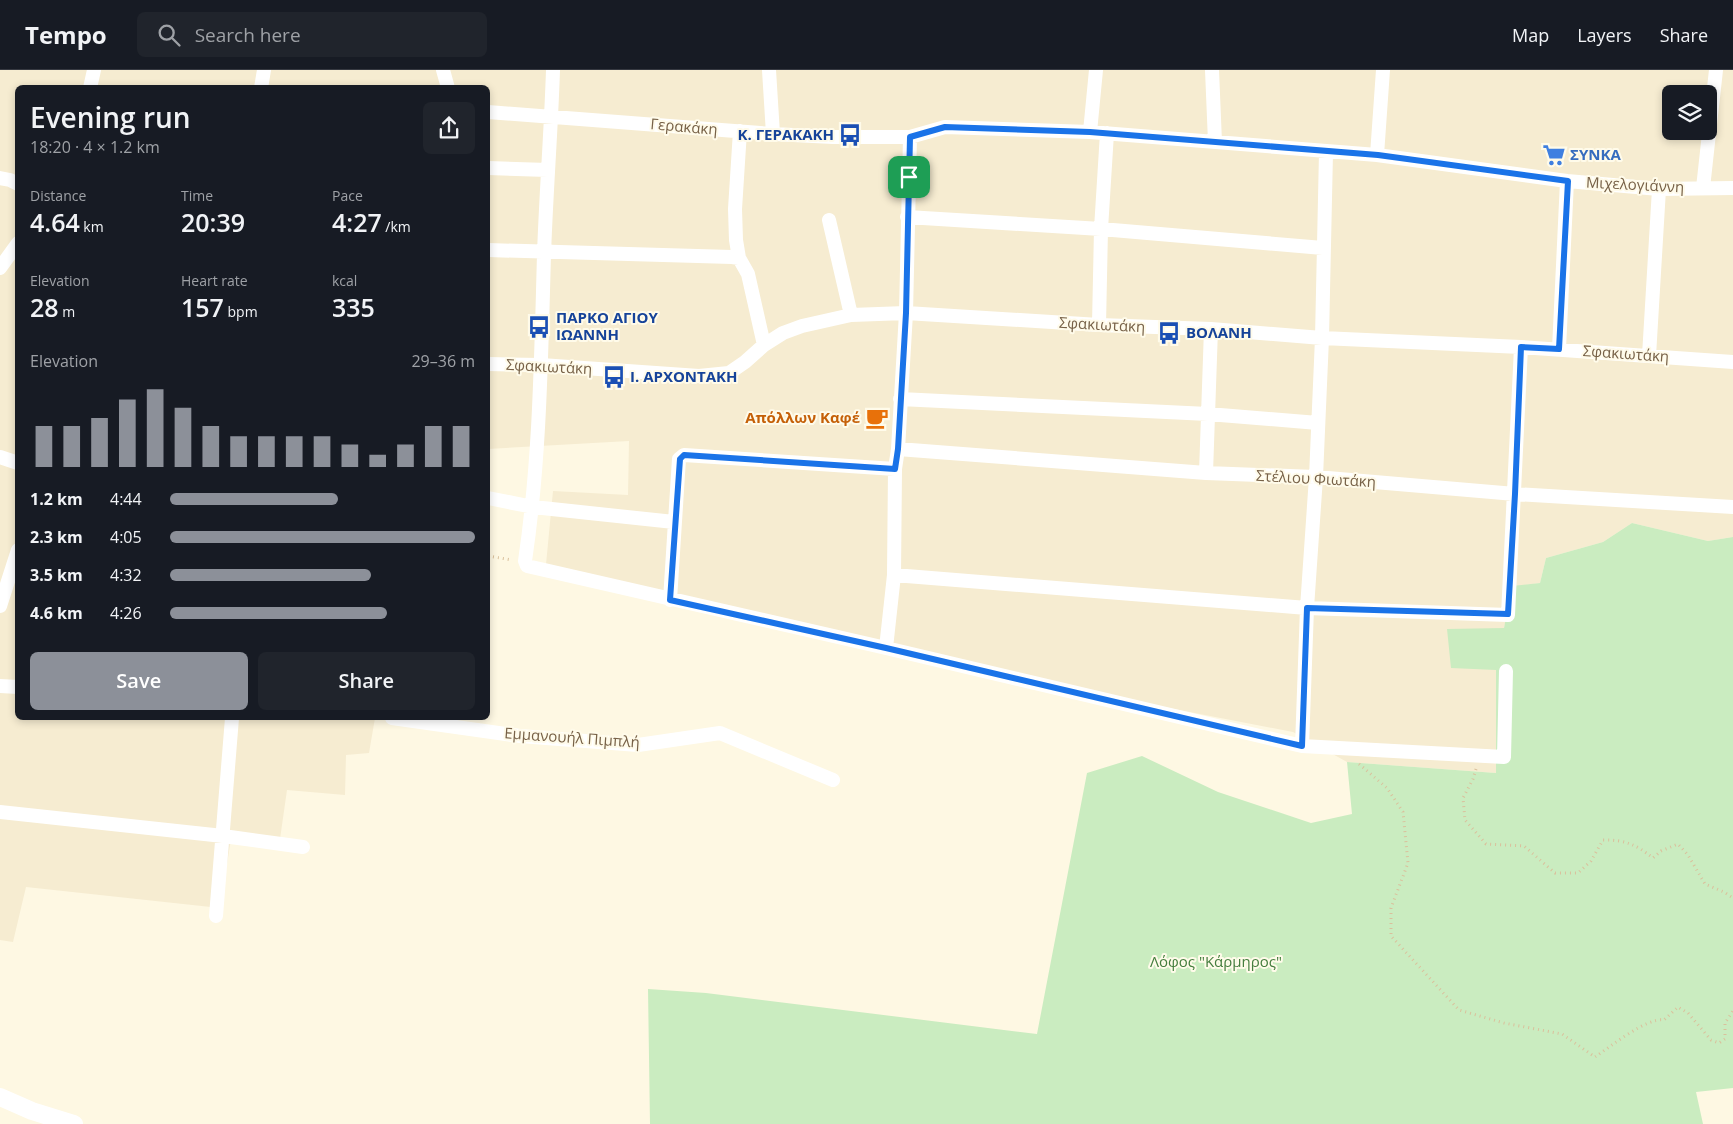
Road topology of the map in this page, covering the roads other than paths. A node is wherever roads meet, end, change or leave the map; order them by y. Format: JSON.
{"nodes":[{"id":1,"x":94,"y":70,"type":"edge"},
{"id":2,"x":264,"y":70,"type":"edge"},
{"id":3,"x":443,"y":70,"type":"edge"},
{"id":4,"x":553,"y":70,"type":"edge"},
{"id":5,"x":769,"y":70,"type":"edge"},
{"id":6,"x":1096,"y":70,"type":"edge"},
{"id":7,"x":1212,"y":70,"type":"edge"},
{"id":8,"x":1383,"y":70,"type":"edge"},
{"id":9,"x":1716,"y":70,"type":"edge"},
{"id":10,"x":91,"y":85,"type":"edge"},
{"id":11,"x":262,"y":85,"type":"edge"},
{"id":12,"x":447,"y":85,"type":"edge"},
{"id":13,"x":490,"y":112,"type":"edge"},
{"id":14,"x":551,"y":116,"type":"junction"},
{"id":15,"x":740,"y":131,"type":"junction"},
{"id":16,"x":1090,"y":132,"type":"junction"},
{"id":17,"x":1107,"y":133,"type":"junction"},
{"id":18,"x":773,"y":134,"type":"junction"},
{"id":19,"x":910,"y":137,"type":"junction"},
{"id":20,"x":1214,"y":142,"type":"junction"},
{"id":21,"x":1326,"y":152,"type":"junction"},
{"id":22,"x":1378,"y":155,"type":"junction"},
{"id":23,"x":490,"y":168,"type":"edge"},
{"id":24,"x":548,"y":170,"type":"junction"},
{"id":25,"x":0,"y":178,"type":"edge"},
{"id":26,"x":1568,"y":181,"type":"junction"},
{"id":27,"x":15,"y":182,"type":"edge"},
{"id":28,"x":1703,"y":188,"type":"junction"},
{"id":29,"x":1733,"y":188,"type":"edge"},
{"id":30,"x":1659,"y":189,"type":"junction"},
{"id":31,"x":908,"y":217,"type":"junction"},
{"id":32,"x":829,"y":220,"type":"dead end"},
{"id":33,"x":1100,"y":229,"type":"junction"},
{"id":34,"x":15,"y":247,"type":"edge"},
{"id":35,"x":1323,"y":248,"type":"junction"},
{"id":36,"x":490,"y":250,"type":"edge"},
{"id":37,"x":544,"y":252,"type":"junction"},
{"id":38,"x":739,"y":258,"type":"junction"},
{"id":39,"x":0,"y":268,"type":"edge"},
{"id":40,"x":906,"y":313,"type":"junction"},
{"id":41,"x":851,"y":314,"type":"junction"},
{"id":42,"x":1099,"y":325,"type":"junction"},
{"id":43,"x":1212,"y":329,"type":"junction"},
{"id":44,"x":1322,"y":338,"type":"junction"},
{"id":45,"x":764,"y":345,"type":"junction"},
{"id":46,"x":1521,"y":347,"type":"junction"},
{"id":47,"x":1559,"y":349,"type":"junction"},
{"id":48,"x":1649,"y":356,"type":"junction"},
{"id":49,"x":1733,"y":362,"type":"edge"},
{"id":50,"x":490,"y":364,"type":"edge"},
{"id":51,"x":541,"y":365,"type":"junction"},
{"id":52,"x":900,"y":399,"type":"junction"},
{"id":53,"x":1208,"y":414,"type":"junction"},
{"id":54,"x":1318,"y":423,"type":"junction"},
{"id":55,"x":898,"y":449,"type":"junction"},
{"id":56,"x":0,"y":457,"type":"edge"},
{"id":57,"x":15,"y":462,"type":"edge"},
{"id":58,"x":895,"y":469,"type":"junction"},
{"id":59,"x":1206,"y":473,"type":"junction"},
{"id":60,"x":1316,"y":477,"type":"junction"},
{"id":61,"x":1515,"y":494,"type":"junction"},
{"id":62,"x":490,"y":498,"type":"edge"},
{"id":63,"x":533,"y":507,"type":"junction"},
{"id":64,"x":1733,"y":507,"type":"edge"},
{"id":65,"x":674,"y":522,"type":"junction"},
{"id":66,"x":15,"y":559,"type":"edge"},
{"id":67,"x":894,"y":575,"type":"junction"},
{"id":68,"x":670,"y":600,"type":"junction"},
{"id":69,"x":0,"y":606,"type":"edge"},
{"id":70,"x":1307,"y":608,"type":"junction"},
{"id":71,"x":886,"y":648,"type":"junction"},
{"id":72,"x":1506,"y":671,"type":"dead end"},
{"id":73,"x":0,"y":686,"type":"edge"},
{"id":74,"x":15,"y":687,"type":"edge"},
{"id":75,"x":232,"y":720,"type":"edge"},
{"id":76,"x":406,"y":720,"type":"edge"},
{"id":77,"x":1302,"y":746,"type":"junction"},
{"id":78,"x":833,"y":780,"type":"dead end"},
{"id":79,"x":0,"y":812,"type":"edge"},
{"id":80,"x":223,"y":836,"type":"junction"},
{"id":81,"x":304,"y":847,"type":"dead end"},
{"id":82,"x":216,"y":916,"type":"dead end"},
{"id":83,"x":0,"y":1097,"type":"edge"},
{"id":84,"x":74,"y":1124,"type":"edge"}],
"edges":[{"from":1,"to":10,"type":"street"},
{"from":2,"to":11,"type":"street"},
{"from":3,"to":12,"type":"street"},
{"from":4,"to":14,"type":"street"},
{"from":5,"to":18,"type":"street"},
{"from":6,"to":16,"type":"street"},
{"from":7,"to":20,"type":"street"},
{"from":8,"to":22,"type":"street"},
{"from":9,"to":28,"type":"street"},
{"from":13,"to":14,"type":"street","name":"Γερακάκη"},
{"from":14,"to":15,"type":"street","name":"Γερακάκη"},
{"from":14,"to":24,"type":"street"},
{"from":15,"to":18,"type":"street","name":"Γερακάκη"},
{"from":15,"to":38,"type":"street"},
{"from":16,"to":17,"type":"street","name":"Μιχελογιάννη"},
{"from":16,"to":19,"type":"street","name":"Μιχελογιάννη"},
{"from":17,"to":20,"type":"street","name":"Μιχελογιάννη"},
{"from":17,"to":33,"type":"street"},
{"from":18,"to":19,"type":"street","name":"Γερακάκη"},
{"from":19,"to":31,"type":"street"},
{"from":20,"to":21,"type":"street","name":"Μιχελογιάννη"},
{"from":21,"to":22,"type":"street","name":"Μιχελογιάννη"},
{"from":21,"to":35,"type":"street"},
{"from":22,"to":26,"type":"street","name":"Μιχελογιάννη"},
{"from":23,"to":24,"type":"street"},
{"from":24,"to":37,"type":"street"},
{"from":25,"to":27,"type":"street"},
{"from":26,"to":30,"type":"street","name":"Μιχελογιάννη"},
{"from":26,"to":47,"type":"street"},
{"from":28,"to":29,"type":"street","name":"Μιχελογιάννη"},
{"from":28,"to":30,"type":"street","name":"Μιχελογιάννη"},
{"from":30,"to":48,"type":"street"},
{"from":31,"to":33,"type":"street"},
{"from":31,"to":40,"type":"street"},
{"from":32,"to":41,"type":"street"},
{"from":33,"to":35,"type":"street"},
{"from":33,"to":42,"type":"street"},
{"from":34,"to":39,"type":"street"},
{"from":35,"to":44,"type":"street"},
{"from":36,"to":37,"type":"street"},
{"from":37,"to":38,"type":"street"},
{"from":37,"to":51,"type":"street"},
{"from":38,"to":45,"type":"street"},
{"from":40,"to":41,"type":"street","name":"Σφακιωτάκη"},
{"from":40,"to":42,"type":"street","name":"Σφακιωτάκη"},
{"from":40,"to":52,"type":"street"},
{"from":41,"to":45,"type":"street","name":"Σφακιωτάκη"},
{"from":42,"to":43,"type":"street","name":"Σφακιωτάκη"},
{"from":43,"to":44,"type":"street","name":"Σφακιωτάκη"},
{"from":43,"to":53,"type":"street"},
{"from":44,"to":46,"type":"street","name":"Σφακιωτάκη"},
{"from":44,"to":54,"type":"street"},
{"from":45,"to":51,"type":"street","name":"Σφακιωτάκη"},
{"from":46,"to":47,"type":"street","name":"Σφακιωτάκη"},
{"from":46,"to":61,"type":"street"},
{"from":47,"to":48,"type":"street","name":"Σφακιωτάκη"},
{"from":48,"to":49,"type":"street","name":"Σφακιωτάκη"},
{"from":50,"to":51,"type":"street","name":"Σφακιωτάκη"},
{"from":51,"to":63,"type":"street"},
{"from":52,"to":53,"type":"street"},
{"from":52,"to":55,"type":"street"},
{"from":53,"to":54,"type":"street"},
{"from":53,"to":59,"type":"street"},
{"from":54,"to":60,"type":"street"},
{"from":55,"to":58,"type":"street"},
{"from":55,"to":59,"type":"street","name":"Στέλιου Φιωτάκη"},
{"from":56,"to":57,"type":"street"},
{"from":58,"to":65,"type":"street"},
{"from":58,"to":67,"type":"street"},
{"from":59,"to":60,"type":"street","name":"Στέλιου Φιωτάκη"},
{"from":60,"to":61,"type":"street","name":"Στέλιου Φιωτάκη"},
{"from":60,"to":70,"type":"street"},
{"from":61,"to":64,"type":"street","name":"Στέλιου Φιωτάκη"},
{"from":61,"to":70,"type":"street"},
{"from":62,"to":63,"type":"street"},
{"from":63,"to":65,"type":"street"},
{"from":63,"to":68,"type":"street"},
{"from":65,"to":68,"type":"street"},
{"from":66,"to":69,"type":"street"},
{"from":67,"to":70,"type":"street"},
{"from":67,"to":71,"type":"street"},
{"from":68,"to":71,"type":"street"},
{"from":70,"to":77,"type":"street"},
{"from":71,"to":77,"type":"street"},
{"from":72,"to":77,"type":"street"},
{"from":73,"to":74,"type":"street"},
{"from":75,"to":80,"type":"street"},
{"from":76,"to":78,"type":"street","name":"Εµµανουήλ Πιµπλή"},
{"from":79,"to":80,"type":"street"},
{"from":80,"to":81,"type":"street"},
{"from":80,"to":82,"type":"street"},
{"from":83,"to":84,"type":"street"}]}
